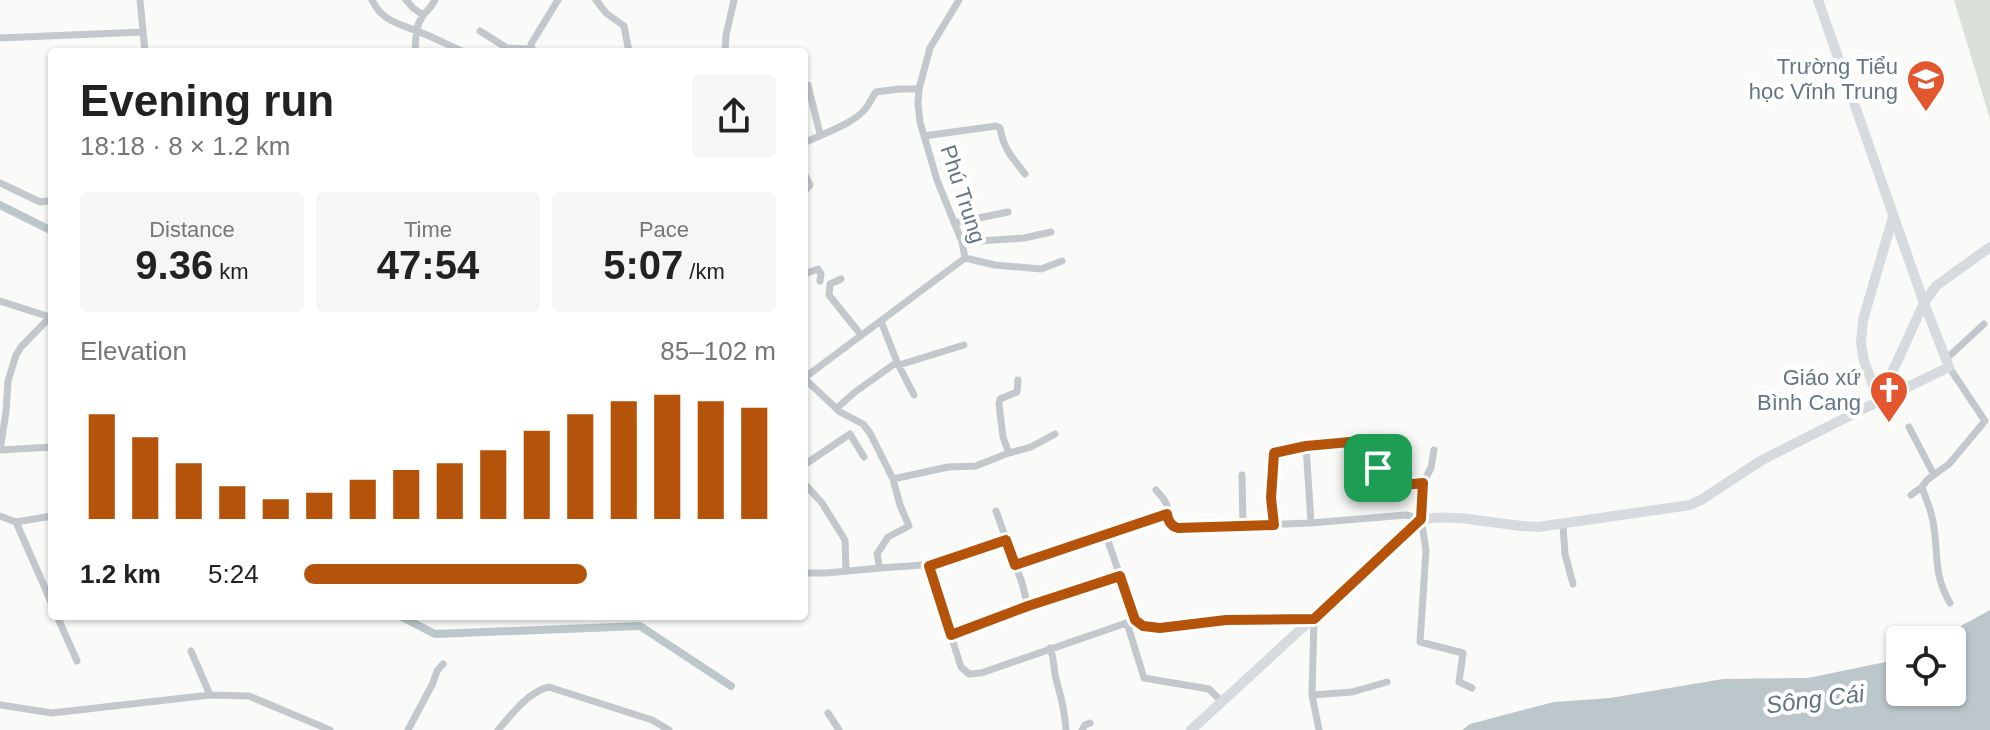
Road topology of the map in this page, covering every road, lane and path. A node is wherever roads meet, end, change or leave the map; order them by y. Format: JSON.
{"nodes":[{"id":1,"x":140,"y":0,"type":"edge"},
{"id":2,"x":372,"y":0,"type":"edge"},
{"id":3,"x":406,"y":0,"type":"edge"},
{"id":4,"x":435,"y":0,"type":"edge"},
{"id":5,"x":558,"y":0,"type":"edge"},
{"id":6,"x":596,"y":0,"type":"edge"},
{"id":7,"x":734,"y":0,"type":"edge"},
{"id":8,"x":959,"y":0,"type":"edge"},
{"id":9,"x":1818,"y":0,"type":"edge"},
{"id":10,"x":423,"y":15,"type":"junction"},
{"id":11,"x":416,"y":30,"type":"junction"},
{"id":12,"x":480,"y":31,"type":"dead end"},
{"id":13,"x":142,"y":32,"type":"junction"},
{"id":14,"x":0,"y":38,"type":"edge"},
{"id":15,"x":144,"y":48,"type":"edge"},
{"id":16,"x":415,"y":48,"type":"edge"},
{"id":17,"x":455,"y":48,"type":"edge"},
{"id":18,"x":503,"y":48,"type":"edge"},
{"id":19,"x":532,"y":48,"type":"edge"},
{"id":20,"x":628,"y":48,"type":"edge"},
{"id":21,"x":725,"y":48,"type":"edge"},
{"id":22,"x":808,"y":85,"type":"dead end"},
{"id":23,"x":919,"y":89,"type":"junction"},
{"id":24,"x":820,"y":134,"type":"junction"},
{"id":25,"x":924,"y":136,"type":"junction"},
{"id":26,"x":808,"y":141,"type":"edge"},
{"id":27,"x":1025,"y":174,"type":"dead end"},
{"id":28,"x":0,"y":183,"type":"edge"},
{"id":29,"x":47,"y":201,"type":"dead end"},
{"id":30,"x":1008,"y":212,"type":"dead end"},
{"id":31,"x":1894,"y":215,"type":"junction"},
{"id":32,"x":954,"y":223,"type":"junction"},
{"id":33,"x":1051,"y":232,"type":"dead end"},
{"id":34,"x":962,"y":242,"type":"junction"},
{"id":35,"x":1990,"y":247,"type":"edge"},
{"id":36,"x":965,"y":258,"type":"junction"},
{"id":37,"x":1062,"y":261,"type":"dead end"},
{"id":38,"x":808,"y":273,"type":"edge"},
{"id":39,"x":841,"y":279,"type":"dead end"},
{"id":40,"x":820,"y":281,"type":"dead end"},
{"id":41,"x":0,"y":301,"type":"edge"},
{"id":42,"x":1924,"y":303,"type":"junction"},
{"id":43,"x":48,"y":315,"type":"edge"},
{"id":44,"x":48,"y":319,"type":"edge"},
{"id":45,"x":881,"y":321,"type":"junction"},
{"id":46,"x":1984,"y":324,"type":"dead end"},
{"id":47,"x":861,"y":335,"type":"junction"},
{"id":48,"x":964,"y":345,"type":"dead end"},
{"id":49,"x":898,"y":363,"type":"junction"},
{"id":50,"x":1947,"y":364,"type":"junction"},
{"id":51,"x":808,"y":375,"type":"edge"},
{"id":52,"x":4,"y":380,"type":"edge"},
{"id":53,"x":1018,"y":380,"type":"dead end"},
{"id":54,"x":808,"y":382,"type":"edge"},
{"id":55,"x":914,"y":395,"type":"dead end"},
{"id":56,"x":1879,"y":401,"type":"junction"},
{"id":57,"x":837,"y":408,"type":"junction"},
{"id":58,"x":1988,"y":420,"type":"edge"},
{"id":59,"x":1909,"y":427,"type":"dead end"},
{"id":60,"x":1055,"y":434,"type":"dead end"},
{"id":61,"x":1306,"y":446,"type":"junction"},
{"id":62,"x":48,"y":447,"type":"edge"},
{"id":63,"x":0,"y":450,"type":"edge"},
{"id":64,"x":1434,"y":450,"type":"dead end"},
{"id":65,"x":1009,"y":453,"type":"junction"},
{"id":66,"x":864,"y":457,"type":"dead end"},
{"id":67,"x":808,"y":462,"type":"edge"},
{"id":68,"x":1242,"y":475,"type":"dead end"},
{"id":69,"x":1934,"y":475,"type":"junction"},
{"id":70,"x":893,"y":479,"type":"junction"},
{"id":71,"x":1423,"y":483,"type":"junction"},
{"id":72,"x":1922,"y":487,"type":"junction"},
{"id":73,"x":808,"y":488,"type":"edge"},
{"id":74,"x":1156,"y":490,"type":"dead end"},
{"id":75,"x":1911,"y":495,"type":"dead end"},
{"id":76,"x":996,"y":511,"type":"dead end"},
{"id":77,"x":1167,"y":514,"type":"junction"},
{"id":78,"x":0,"y":516,"type":"edge"},
{"id":79,"x":48,"y":517,"type":"edge"},
{"id":80,"x":1421,"y":519,"type":"junction"},
{"id":81,"x":16,"y":522,"type":"junction"},
{"id":82,"x":1311,"y":523,"type":"junction"},
{"id":83,"x":1274,"y":525,"type":"junction"},
{"id":84,"x":1563,"y":525,"type":"junction"},
{"id":85,"x":1243,"y":526,"type":"junction"},
{"id":86,"x":1106,"y":535,"type":"junction"},
{"id":87,"x":1006,"y":540,"type":"junction"},
{"id":88,"x":1015,"y":565,"type":"junction"},
{"id":89,"x":929,"y":566,"type":"junction"},
{"id":90,"x":880,"y":568,"type":"junction"},
{"id":91,"x":846,"y":571,"type":"junction"},
{"id":92,"x":808,"y":573,"type":"edge"},
{"id":93,"x":1120,"y":576,"type":"junction"},
{"id":94,"x":1573,"y":584,"type":"dead end"},
{"id":95,"x":48,"y":595,"type":"edge"},
{"id":96,"x":1950,"y":603,"type":"dead end"},
{"id":97,"x":1028,"y":606,"type":"junction"},
{"id":98,"x":1314,"y":619,"type":"junction"},
{"id":99,"x":59,"y":620,"type":"edge"},
{"id":100,"x":1131,"y":621,"type":"junction"},
{"id":101,"x":951,"y":635,"type":"junction"},
{"id":102,"x":1050,"y":648,"type":"junction"},
{"id":103,"x":191,"y":651,"type":"dead end"},
{"id":104,"x":77,"y":661,"type":"dead end"},
{"id":105,"x":443,"y":664,"type":"dead end"},
{"id":106,"x":1387,"y":682,"type":"dead end"},
{"id":107,"x":1472,"y":688,"type":"dead end"},
{"id":108,"x":210,"y":695,"type":"junction"},
{"id":109,"x":1312,"y":695,"type":"junction"},
{"id":110,"x":1222,"y":702,"type":"junction"},
{"id":111,"x":0,"y":705,"type":"edge"},
{"id":112,"x":828,"y":713,"type":"dead end"},
{"id":113,"x":1090,"y":723,"type":"dead end"},
{"id":114,"x":330,"y":730,"type":"edge"},
{"id":115,"x":408,"y":730,"type":"edge"},
{"id":116,"x":498,"y":730,"type":"edge"},
{"id":117,"x":669,"y":730,"type":"edge"},
{"id":118,"x":839,"y":730,"type":"edge"},
{"id":119,"x":1066,"y":730,"type":"edge"},
{"id":120,"x":1082,"y":730,"type":"edge"},
{"id":121,"x":1191,"y":730,"type":"edge"},
{"id":122,"x":1319,"y":730,"type":"edge"}],
"edges":[{"from":1,"to":13,"type":"street"},
{"from":2,"to":11,"type":"street"},
{"from":3,"to":10,"type":"street"},
{"from":4,"to":10,"type":"street"},
{"from":5,"to":19,"type":"street"},
{"from":6,"to":20,"type":"street"},
{"from":7,"to":21,"type":"street"},
{"from":8,"to":23,"type":"street","name":"Phú Trung"},
{"from":9,"to":31,"type":"street"},
{"from":10,"to":11,"type":"street"},
{"from":11,"to":16,"type":"street"},
{"from":11,"to":17,"type":"street"},
{"from":12,"to":18,"type":"street"},
{"from":13,"to":14,"type":"street"},
{"from":13,"to":15,"type":"street"},
{"from":22,"to":24,"type":"street"},
{"from":23,"to":24,"type":"street"},
{"from":23,"to":25,"type":"street","name":"Phú Trung"},
{"from":24,"to":26,"type":"street"},
{"from":25,"to":27,"type":"street"},
{"from":25,"to":32,"type":"street","name":"Phú Trung"},
{"from":28,"to":29,"type":"street"},
{"from":30,"to":32,"type":"street"},
{"from":31,"to":42,"type":"street"},
{"from":31,"to":56,"type":"street"},
{"from":32,"to":34,"type":"street","name":"Phú Trung"},
{"from":33,"to":34,"type":"street"},
{"from":34,"to":36,"type":"street","name":"Phú Trung"},
{"from":35,"to":42,"type":"street"},
{"from":36,"to":37,"type":"street"},
{"from":36,"to":45,"type":"street","name":"Phú Trung"},
{"from":38,"to":40,"type":"street"},
{"from":39,"to":47,"type":"street"},
{"from":41,"to":43,"type":"street"},
{"from":42,"to":50,"type":"street"},
{"from":42,"to":56,"type":"street"},
{"from":44,"to":52,"type":"street"},
{"from":45,"to":47,"type":"street","name":"Phú Trung"},
{"from":45,"to":49,"type":"street"},
{"from":46,"to":50,"type":"street"},
{"from":47,"to":51,"type":"street","name":"Phú Trung"},
{"from":48,"to":49,"type":"street"},
{"from":49,"to":55,"type":"street"},
{"from":49,"to":57,"type":"street"},
{"from":50,"to":56,"type":"street"},
{"from":50,"to":58,"type":"street"},
{"from":52,"to":63,"type":"street"},
{"from":53,"to":65,"type":"street"},
{"from":54,"to":57,"type":"street"},
{"from":56,"to":84,"type":"street"},
{"from":57,"to":70,"type":"street"},
{"from":58,"to":69,"type":"street"},
{"from":59,"to":69,"type":"street"},
{"from":60,"to":65,"type":"street"},
{"from":61,"to":71,"type":"street"},
{"from":61,"to":82,"type":"street"},
{"from":61,"to":83,"type":"street"},
{"from":62,"to":63,"type":"street"},
{"from":64,"to":71,"type":"street"},
{"from":65,"to":70,"type":"street"},
{"from":66,"to":67,"type":"street"},
{"from":68,"to":85,"type":"street"},
{"from":69,"to":72,"type":"street"},
{"from":70,"to":90,"type":"street"},
{"from":71,"to":80,"type":"street"},
{"from":72,"to":75,"type":"street"},
{"from":72,"to":96,"type":"street"},
{"from":73,"to":91,"type":"street"},
{"from":74,"to":77,"type":"street"},
{"from":76,"to":87,"type":"street"},
{"from":77,"to":85,"type":"street"},
{"from":77,"to":86,"type":"street"},
{"from":78,"to":81,"type":"street"},
{"from":79,"to":81,"type":"street"},
{"from":80,"to":82,"type":"street"},
{"from":80,"to":84,"type":"street"},
{"from":80,"to":98,"type":"street"},
{"from":80,"to":107,"type":"street"},
{"from":81,"to":95,"type":"street"},
{"from":82,"to":83,"type":"street"},
{"from":83,"to":85,"type":"street"},
{"from":84,"to":94,"type":"street"},
{"from":86,"to":88,"type":"street"},
{"from":86,"to":93,"type":"street"},
{"from":87,"to":88,"type":"street"},
{"from":87,"to":89,"type":"street"},
{"from":88,"to":97,"type":"street"},
{"from":89,"to":90,"type":"street"},
{"from":89,"to":101,"type":"street"},
{"from":90,"to":91,"type":"street"},
{"from":91,"to":92,"type":"street"},
{"from":93,"to":97,"type":"street"},
{"from":93,"to":100,"type":"street"},
{"from":97,"to":101,"type":"street"},
{"from":98,"to":100,"type":"street"},
{"from":98,"to":109,"type":"street"},
{"from":98,"to":110,"type":"street"},
{"from":99,"to":104,"type":"street"},
{"from":100,"to":102,"type":"street"},
{"from":100,"to":110,"type":"street"},
{"from":101,"to":102,"type":"street"},
{"from":102,"to":119,"type":"street"},
{"from":103,"to":108,"type":"street"},
{"from":105,"to":115,"type":"street"},
{"from":106,"to":109,"type":"street"},
{"from":108,"to":111,"type":"street"},
{"from":108,"to":114,"type":"street"},
{"from":109,"to":122,"type":"street"},
{"from":110,"to":121,"type":"street"},
{"from":112,"to":118,"type":"street"},
{"from":113,"to":120,"type":"street"},
{"from":116,"to":117,"type":"street"}]}
